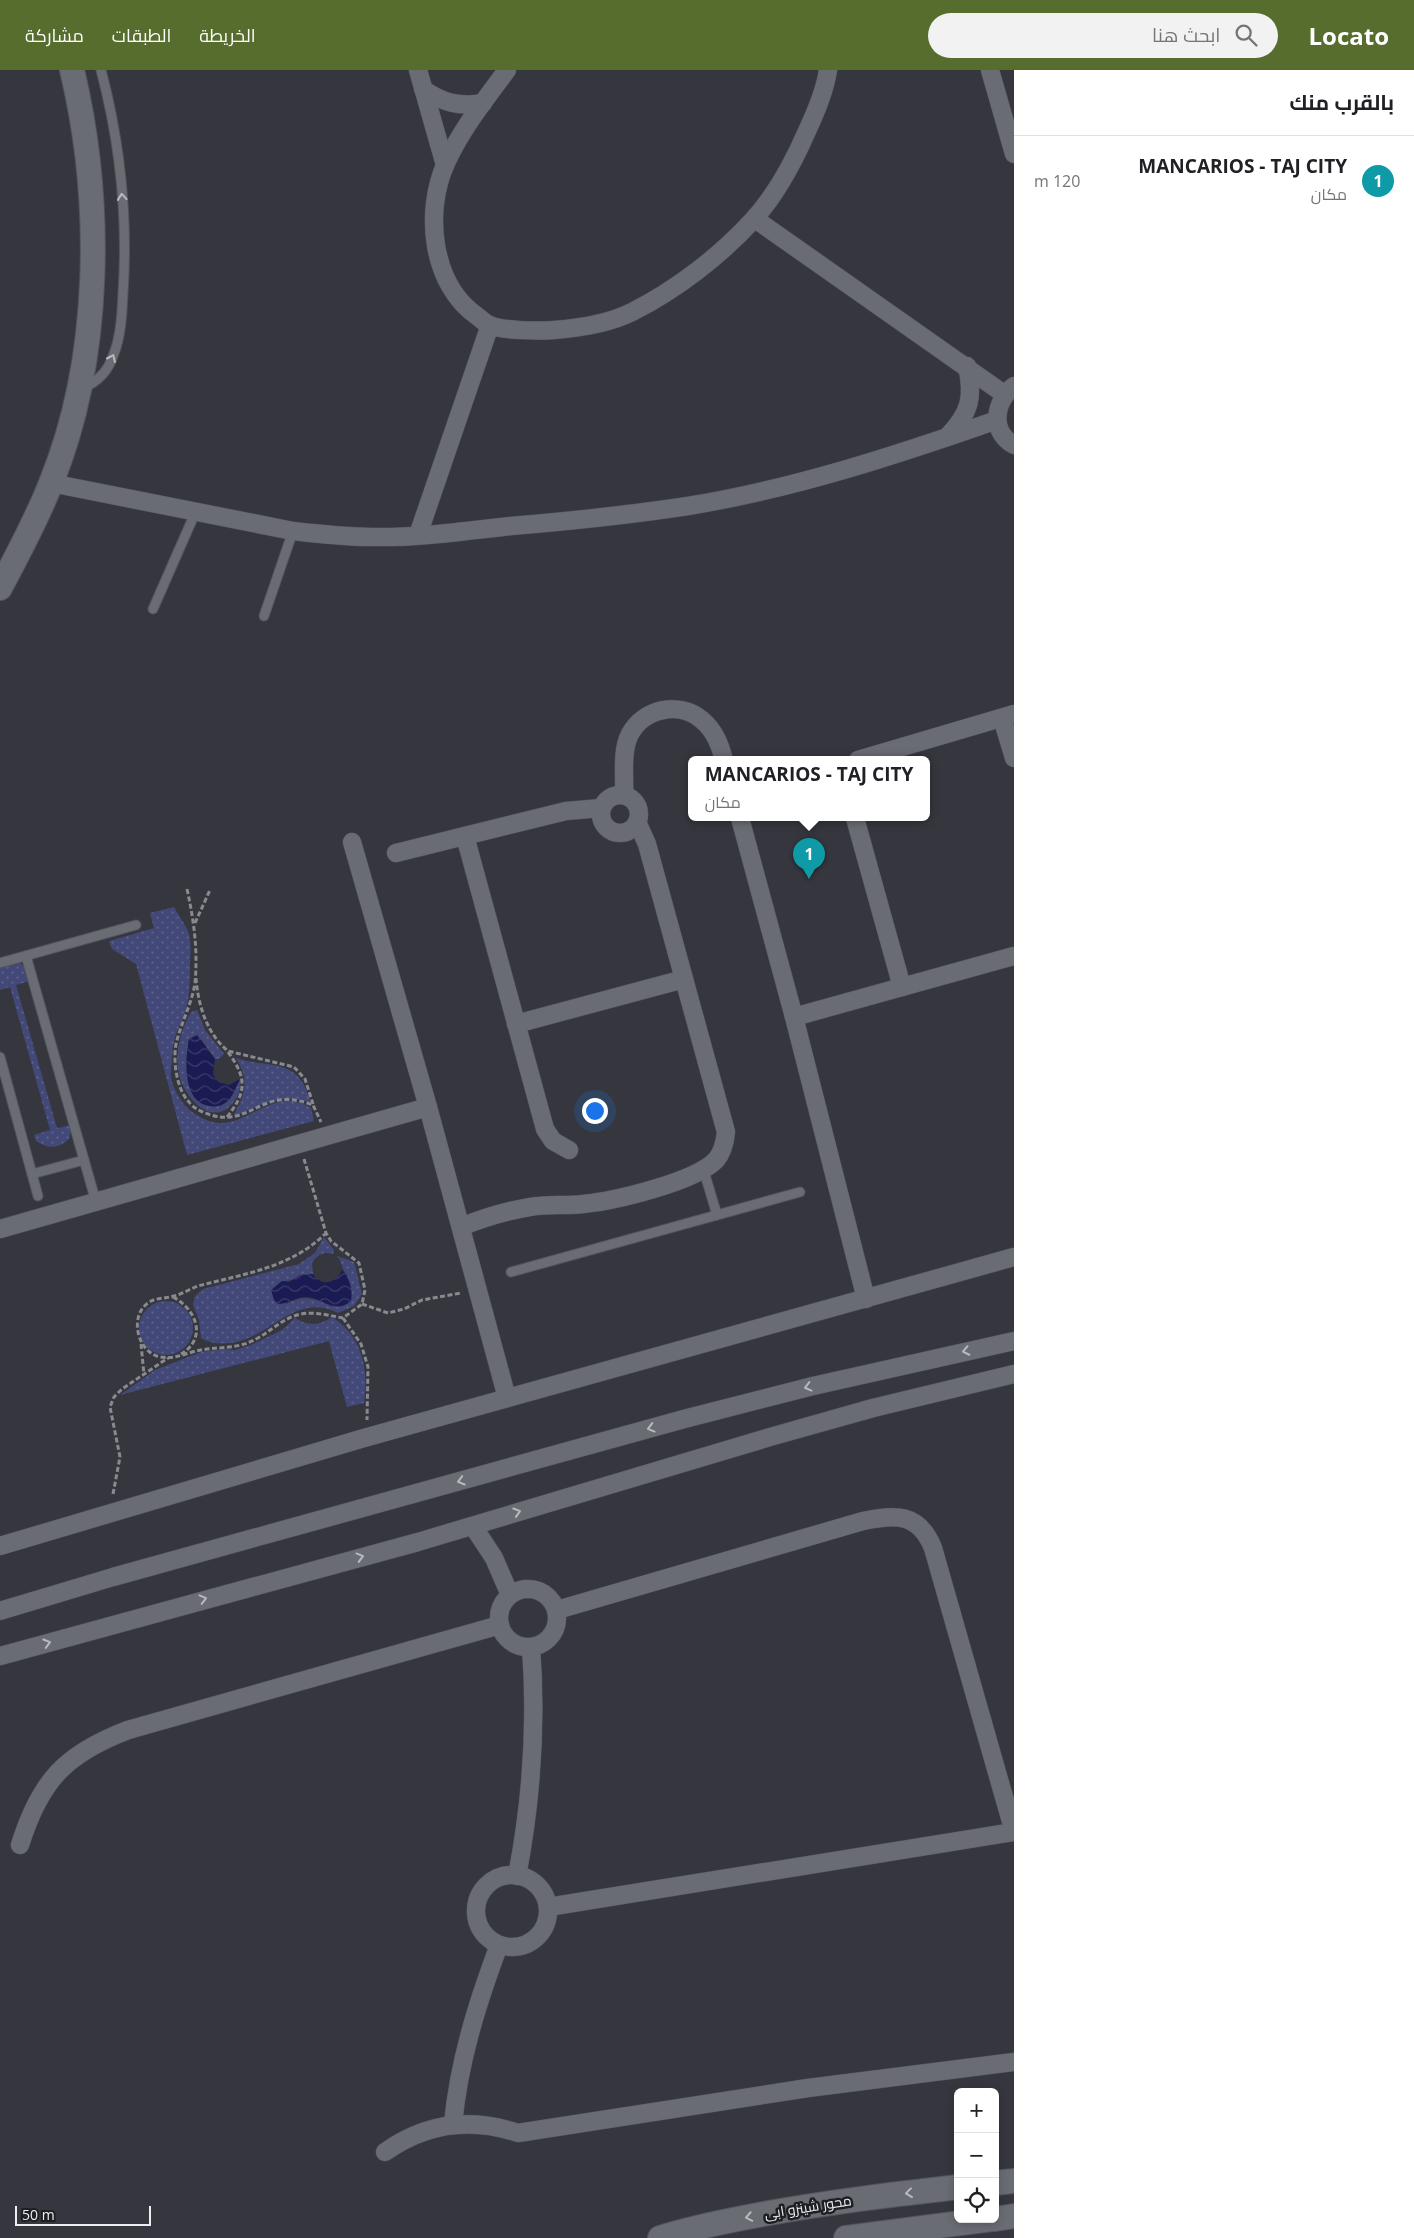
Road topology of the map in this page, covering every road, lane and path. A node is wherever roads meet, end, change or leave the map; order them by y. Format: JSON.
{"nodes":[{"id":1,"x":72,"y":70,"type":"edge"},
{"id":2,"x":101,"y":70,"type":"edge"},
{"id":3,"x":418,"y":70,"type":"edge"},
{"id":4,"x":507,"y":70,"type":"edge"},
{"id":5,"x":828,"y":70,"type":"edge"},
{"id":6,"x":990,"y":70,"type":"edge"},
{"id":7,"x":424,"y":89,"type":"junction"},
{"id":8,"x":482,"y":103,"type":"junction"},
{"id":9,"x":1014,"y":154,"type":"edge"},
{"id":10,"x":445,"y":165,"type":"junction"},
{"id":11,"x":755,"y":218,"type":"junction"},
{"id":12,"x":490,"y":325,"type":"junction"},
{"id":13,"x":967,"y":366,"type":"junction"},
{"id":14,"x":78,"y":390,"type":"junction"},
{"id":15,"x":1009,"y":390,"type":"edge"},
{"id":16,"x":997,"y":420,"type":"junction"},
{"id":17,"x":947,"y":438,"type":"junction"},
{"id":18,"x":1014,"y":445,"type":"edge"},
{"id":19,"x":51,"y":483,"type":"junction"},
{"id":20,"x":196,"y":511,"type":"junction"},
{"id":21,"x":293,"y":531,"type":"junction"},
{"id":22,"x":418,"y":535,"type":"junction"},
{"id":23,"x":0,"y":588,"type":"edge"},
{"id":24,"x":154,"y":609,"type":"dead end"},
{"id":25,"x":264,"y":616,"type":"dead end"},
{"id":26,"x":1008,"y":716,"type":"edge"},
{"id":27,"x":723,"y":756,"type":"edge"},
{"id":28,"x":872,"y":756,"type":"edge"},
{"id":29,"x":1014,"y":758,"type":"edge"},
{"id":30,"x":624,"y":795,"type":"junction"},
{"id":31,"x":601,"y":808,"type":"junction"},
{"id":32,"x":741,"y":821,"type":"edge"},
{"id":33,"x":856,"y":821,"type":"edge"},
{"id":34,"x":637,"y":822,"type":"junction"},
{"id":35,"x":465,"y":836,"type":"junction"},
{"id":36,"x":352,"y":842,"type":"dead end"},
{"id":37,"x":396,"y":853,"type":"dead end"},
{"id":38,"x":187,"y":889,"type":"dead end"},
{"id":39,"x":210,"y":890,"type":"dead end"},
{"id":40,"x":136,"y":924,"type":"dead end"},
{"id":41,"x":195,"y":924,"type":"junction"},
{"id":42,"x":26,"y":956,"type":"junction"},
{"id":43,"x":1014,"y":956,"type":"edge"},
{"id":44,"x":0,"y":963,"type":"edge"},
{"id":45,"x":196,"y":966,"type":"junction"},
{"id":46,"x":684,"y":979,"type":"junction"},
{"id":47,"x":902,"y":987,"type":"junction"},
{"id":48,"x":794,"y":1017,"type":"junction"},
{"id":49,"x":516,"y":1024,"type":"junction"},
{"id":50,"x":228,"y":1051,"type":"junction"},
{"id":51,"x":0,"y":1057,"type":"edge"},
{"id":52,"x":313,"y":1105,"type":"junction"},
{"id":53,"x":428,"y":1107,"type":"junction"},
{"id":54,"x":226,"y":1117,"type":"junction"},
{"id":55,"x":327,"y":1136,"type":"junction"},
{"id":56,"x":300,"y":1144,"type":"junction"},
{"id":57,"x":569,"y":1150,"type":"dead end"},
{"id":58,"x":84,"y":1160,"type":"junction"},
{"id":59,"x":703,"y":1168,"type":"junction"},
{"id":60,"x":32,"y":1174,"type":"junction"},
{"id":61,"x":800,"y":1192,"type":"dead end"},
{"id":62,"x":38,"y":1196,"type":"dead end"},
{"id":63,"x":96,"y":1202,"type":"junction"},
{"id":64,"x":717,"y":1216,"type":"junction"},
{"id":65,"x":461,"y":1227,"type":"junction"},
{"id":66,"x":0,"y":1229,"type":"edge"},
{"id":67,"x":326,"y":1233,"type":"junction"},
{"id":68,"x":1014,"y":1257,"type":"edge"},
{"id":69,"x":511,"y":1272,"type":"dead end"},
{"id":70,"x":478,"y":1287,"type":"junction"},
{"id":71,"x":173,"y":1297,"type":"junction"},
{"id":72,"x":866,"y":1299,"type":"junction"},
{"id":73,"x":362,"y":1304,"type":"junction"},
{"id":74,"x":343,"y":1318,"type":"junction"},
{"id":75,"x":1014,"y":1340,"type":"edge"},
{"id":76,"x":141,"y":1342,"type":"junction"},
{"id":77,"x":168,"y":1358,"type":"junction"},
{"id":78,"x":174,"y":1358,"type":"junction"},
{"id":79,"x":1014,"y":1374,"type":"edge"},
{"id":80,"x":144,"y":1376,"type":"junction"},
{"id":81,"x":507,"y":1398,"type":"junction"},
{"id":82,"x":364,"y":1438,"type":"junction"},
{"id":83,"x":110,"y":1513,"type":"junction"},
{"id":84,"x":473,"y":1526,"type":"junction"},
{"id":85,"x":0,"y":1546,"type":"edge"},
{"id":86,"x":510,"y":1595,"type":"junction"},
{"id":87,"x":557,"y":1610,"type":"junction"},
{"id":88,"x":0,"y":1611,"type":"edge"},
{"id":89,"x":500,"y":1625,"type":"junction"},
{"id":90,"x":531,"y":1647,"type":"junction"},
{"id":91,"x":0,"y":1656,"type":"edge"},
{"id":92,"x":1014,"y":1832,"type":"edge"},
{"id":93,"x":20,"y":1845,"type":"dead end"},
{"id":94,"x":517,"y":1876,"type":"junction"},
{"id":95,"x":548,"y":1907,"type":"junction"},
{"id":96,"x":499,"y":1945,"type":"junction"},
{"id":97,"x":1014,"y":2062,"type":"edge"},
{"id":98,"x":453,"y":2124,"type":"junction"},
{"id":99,"x":385,"y":2152,"type":"dead end"},
{"id":100,"x":1014,"y":2181,"type":"edge"},
{"id":101,"x":999,"y":2183,"type":"edge"},
{"id":102,"x":954,"y":2187,"type":"edge"},
{"id":103,"x":1014,"y":2216,"type":"edge"},
{"id":104,"x":999,"y":2218,"type":"edge"},
{"id":105,"x":962,"y":2223,"type":"edge"},
{"id":106,"x":660,"y":2238,"type":"edge"},
{"id":107,"x":846,"y":2238,"type":"edge"}],
"edges":[{"from":1,"to":14,"type":"street"},
{"from":14,"to":2,"type":"lane","one_way":true},
{"from":3,"to":7,"type":"street"},
{"from":4,"to":8,"type":"street"},
{"from":5,"to":11,"type":"street"},
{"from":6,"to":9,"type":"street"},
{"from":7,"to":8,"type":"street"},
{"from":7,"to":10,"type":"street"},
{"from":8,"to":10,"type":"street"},
{"from":10,"to":12,"type":"street"},
{"from":11,"to":12,"type":"street"},
{"from":11,"to":13,"type":"street"},
{"from":12,"to":22,"type":"street"},
{"from":13,"to":15,"type":"street"},
{"from":13,"to":17,"type":"street"},
{"from":14,"to":19,"type":"street"},
{"from":15,"to":16,"type":"street"},
{"from":16,"to":17,"type":"street"},
{"from":16,"to":18,"type":"street"},
{"from":17,"to":22,"type":"street"},
{"from":19,"to":20,"type":"street"},
{"from":19,"to":23,"type":"street"},
{"from":20,"to":21,"type":"street"},
{"from":20,"to":24,"type":"lane"},
{"from":21,"to":22,"type":"street"},
{"from":21,"to":25,"type":"lane"},
{"from":26,"to":28,"type":"street"},
{"from":26,"to":29,"type":"street"},
{"from":27,"to":30,"type":"street"},
{"from":30,"to":31,"type":"street"},
{"from":30,"to":34,"type":"street"},
{"from":31,"to":34,"type":"street"},
{"from":31,"to":35,"type":"street"},
{"from":32,"to":48,"type":"street"},
{"from":33,"to":47,"type":"street"},
{"from":34,"to":46,"type":"street"},
{"from":35,"to":37,"type":"street"},
{"from":35,"to":49,"type":"street"},
{"from":36,"to":53,"type":"street"},
{"from":38,"to":41,"type":"path"},
{"from":39,"to":41,"type":"path"},
{"from":40,"to":42,"type":"lane"},
{"from":41,"to":45,"type":"path"},
{"from":42,"to":44,"type":"lane"},
{"from":42,"to":58,"type":"lane"},
{"from":43,"to":47,"type":"street"},
{"from":45,"to":50,"type":"path"},
{"from":45,"to":54,"type":"path"},
{"from":46,"to":49,"type":"street"},
{"from":46,"to":59,"type":"street"},
{"from":47,"to":48,"type":"street"},
{"from":48,"to":72,"type":"street"},
{"from":49,"to":57,"type":"street"},
{"from":50,"to":52,"type":"path"},
{"from":50,"to":54,"type":"path"},
{"from":51,"to":60,"type":"lane"},
{"from":52,"to":54,"type":"path"},
{"from":52,"to":55,"type":"path"},
{"from":53,"to":55,"type":"street"},
{"from":53,"to":65,"type":"street"},
{"from":55,"to":56,"type":"street"},
{"from":56,"to":63,"type":"street"},
{"from":56,"to":67,"type":"path"},
{"from":58,"to":60,"type":"lane"},
{"from":58,"to":63,"type":"lane"},
{"from":59,"to":64,"type":"lane"},
{"from":59,"to":65,"type":"street"},
{"from":60,"to":62,"type":"lane"},
{"from":61,"to":64,"type":"lane"},
{"from":63,"to":66,"type":"street"},
{"from":64,"to":69,"type":"lane"},
{"from":65,"to":70,"type":"street"},
{"from":67,"to":71,"type":"path"},
{"from":67,"to":73,"type":"path"},
{"from":68,"to":72,"type":"street"},
{"from":70,"to":73,"type":"path"},
{"from":70,"to":81,"type":"street"},
{"from":71,"to":76,"type":"path"},
{"from":71,"to":78,"type":"path"},
{"from":72,"to":81,"type":"street"},
{"from":73,"to":74,"type":"path"},
{"from":74,"to":78,"type":"path"},
{"from":74,"to":82,"type":"path"},
{"from":75,"to":88,"type":"street","one_way":true},
{"from":76,"to":77,"type":"path"},
{"from":76,"to":80,"type":"path"},
{"from":77,"to":78,"type":"path"},
{"from":77,"to":80,"type":"path"},
{"from":84,"to":79,"type":"street","one_way":true},
{"from":80,"to":83,"type":"path"},
{"from":81,"to":82,"type":"street"},
{"from":82,"to":83,"type":"street"},
{"from":83,"to":85,"type":"street"},
{"from":84,"to":86,"type":"street"},
{"from":91,"to":84,"type":"street","one_way":true},
{"from":86,"to":87,"type":"street"},
{"from":86,"to":89,"type":"street"},
{"from":87,"to":90,"type":"street"},
{"from":87,"to":92,"type":"street"},
{"from":89,"to":90,"type":"street"},
{"from":89,"to":93,"type":"street"},
{"from":90,"to":94,"type":"street"},
{"from":92,"to":95,"type":"street"},
{"from":94,"to":95,"type":"street"},
{"from":94,"to":96,"type":"street"},
{"from":95,"to":96,"type":"street"},
{"from":96,"to":98,"type":"street"},
{"from":97,"to":98,"type":"street"},
{"from":98,"to":99,"type":"street"},
{"from":100,"to":101,"type":"street"},
{"from":102,"to":106,"type":"street","name":"محور شينزو ابى","one_way":true},
{"from":103,"to":104,"type":"street"},
{"from":105,"to":107,"type":"street"}]}
